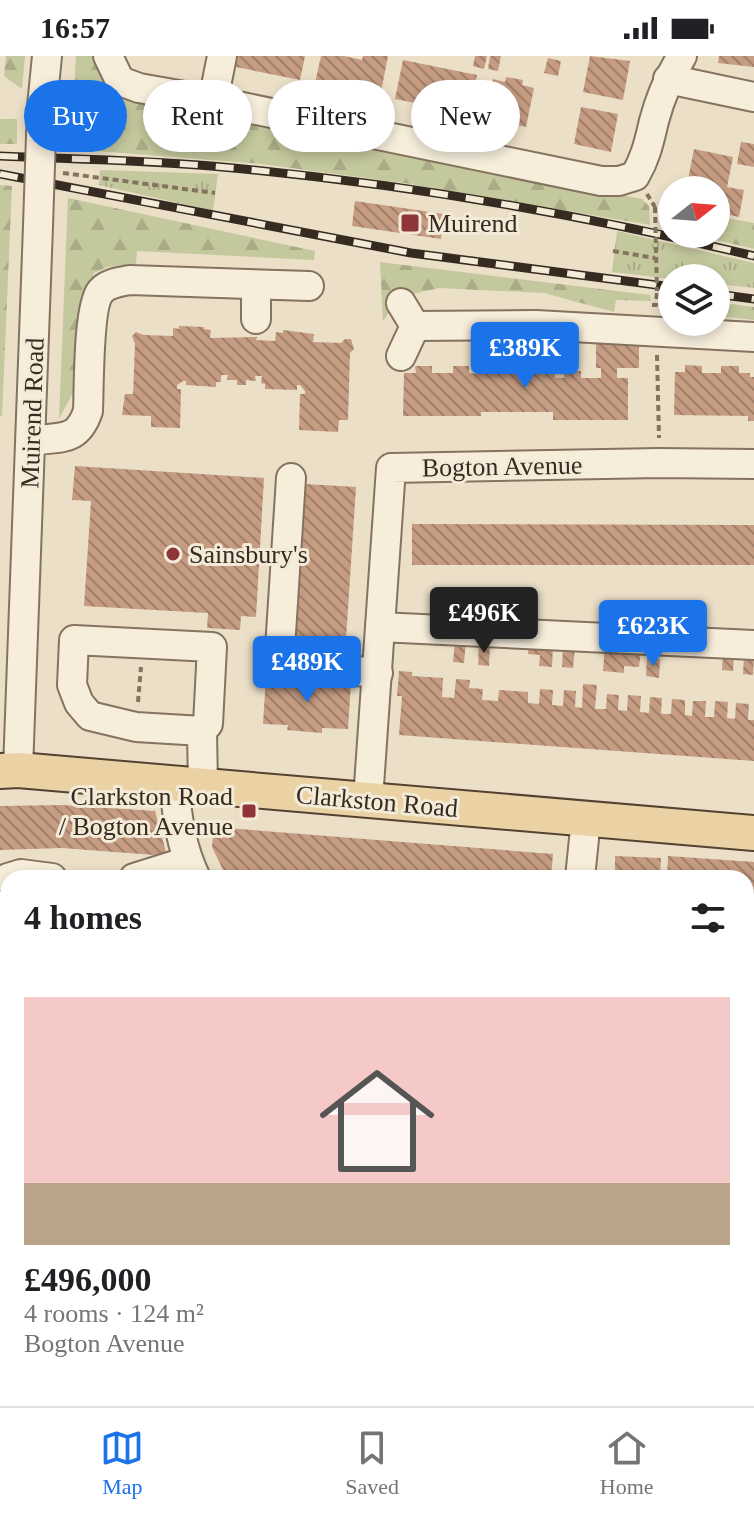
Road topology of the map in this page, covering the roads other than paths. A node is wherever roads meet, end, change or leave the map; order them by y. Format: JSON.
{"nodes":[{"id":1,"x":47,"y":56,"type":"edge"},
{"id":2,"x":108,"y":56,"type":"edge"},
{"id":3,"x":222,"y":56,"type":"edge"},
{"id":4,"x":675,"y":67,"type":"edge"},
{"id":5,"x":217,"y":80,"type":"edge"},
{"id":6,"x":143,"y":89,"type":"edge"},
{"id":7,"x":754,"y":97,"type":"edge"},
{"id":8,"x":252,"y":109,"type":"edge"},
{"id":9,"x":256,"y":285,"type":"junction"},
{"id":10,"x":309,"y":286,"type":"dead end"},
{"id":11,"x":256,"y":319,"type":"dead end"},
{"id":12,"x":754,"y":337,"type":"edge"},
{"id":13,"x":401,"y":356,"type":"dead end"},
{"id":14,"x":31,"y":441,"type":"junction"},
{"id":15,"x":754,"y":464,"type":"edge"},
{"id":16,"x":291,"y":478,"type":"dead end"},
{"id":17,"x":380,"y":627,"type":"junction"},
{"id":18,"x":754,"y":645,"type":"edge"},
{"id":19,"x":378,"y":673,"type":"junction"},
{"id":20,"x":10,"y":716,"type":"edge"},
{"id":21,"x":202,"y":731,"type":"junction"},
{"id":22,"x":9,"y":770,"type":"edge"},
{"id":23,"x":189,"y":785,"type":"junction"},
{"id":24,"x":368,"y":800,"type":"junction"},
{"id":25,"x":586,"y":819,"type":"junction"},
{"id":26,"x":754,"y":833,"type":"edge"},
{"id":27,"x":192,"y":869,"type":"edge"},
{"id":28,"x":581,"y":870,"type":"edge"}],
"edges":[{"from":1,"to":14,"type":"street","name":"Muirend Road","bridge":true},
{"from":2,"to":6,"type":"street"},
{"from":3,"to":5,"type":"street"},
{"from":4,"to":7,"type":"street"},
{"from":4,"to":8,"type":"street"},
{"from":9,"to":10,"type":"street"},
{"from":9,"to":11,"type":"street"},
{"from":9,"to":14,"type":"street"},
{"from":12,"to":13,"type":"street"},
{"from":14,"to":20,"type":"street","name":"Muirend Road"},
{"from":15,"to":17,"type":"street","name":"Bogton Avenue"},
{"from":16,"to":19,"type":"street"},
{"from":17,"to":18,"type":"street"},
{"from":17,"to":19,"type":"street","name":"Bogton Avenue"},
{"from":19,"to":24,"type":"street","name":"Bogton Avenue"},
{"from":20,"to":22,"type":"street","name":"Muirend Road"},
{"from":21,"to":21,"type":"street"},
{"from":21,"to":23,"type":"street"},
{"from":22,"to":23,"type":"main road","name":"Clarkston Road"},
{"from":23,"to":24,"type":"main road","name":"Clarkston Road"},
{"from":23,"to":27,"type":"street"},
{"from":24,"to":25,"type":"main road","name":"Clarkston Road"},
{"from":25,"to":26,"type":"main road","name":"Clarkston Road"},
{"from":25,"to":28,"type":"street"}]}
